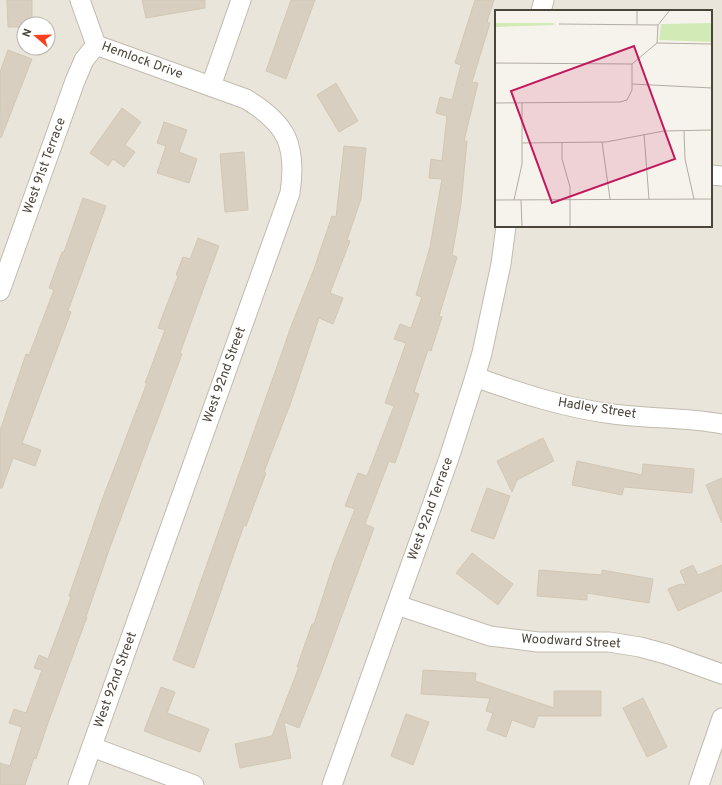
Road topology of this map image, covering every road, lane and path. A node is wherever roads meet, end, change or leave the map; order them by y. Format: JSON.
{"nodes":[{"id":1,"x":80,"y":0,"type":"edge"},
{"id":2,"x":241,"y":0,"type":"edge"},
{"id":3,"x":544,"y":0,"type":"edge"},
{"id":4,"x":541,"y":10,"type":"edge"},
{"id":5,"x":96,"y":45,"type":"junction"},
{"id":6,"x":211,"y":86,"type":"junction"},
{"id":7,"x":712,"y":175,"type":"edge"},
{"id":8,"x":722,"y":176,"type":"edge"},
{"id":9,"x":506,"y":227,"type":"edge"},
{"id":10,"x":0,"y":291,"type":"edge"},
{"id":11,"x":475,"y":377,"type":"junction"},
{"id":12,"x":722,"y":424,"type":"edge"},
{"id":13,"x":396,"y":605,"type":"junction"},
{"id":14,"x":722,"y":674,"type":"edge"},
{"id":15,"x":722,"y":718,"type":"edge"},
{"id":16,"x":92,"y":747,"type":"junction"},
{"id":17,"x":78,"y":785,"type":"edge"},
{"id":18,"x":194,"y":785,"type":"edge"},
{"id":19,"x":332,"y":785,"type":"edge"},
{"id":20,"x":699,"y":785,"type":"edge"}],
"edges":[{"from":1,"to":5,"type":"street","name":"Hemlock Drive"},
{"from":2,"to":6,"type":"street"},
{"from":3,"to":4,"type":"street"},
{"from":5,"to":6,"type":"street","name":"Hemlock Drive"},
{"from":5,"to":10,"type":"street","name":"West 91st Terrace"},
{"from":6,"to":16,"type":"street","name":"West 92nd Street"},
{"from":7,"to":8,"type":"street"},
{"from":9,"to":11,"type":"street","name":"West 92nd Terrace"},
{"from":11,"to":12,"type":"street","name":"Hadley Street"},
{"from":11,"to":13,"type":"street","name":"West 92nd Terrace"},
{"from":13,"to":14,"type":"street","name":"Woodward Street"},
{"from":13,"to":19,"type":"street","name":"West 92nd Terrace"},
{"from":15,"to":20,"type":"street"},
{"from":16,"to":17,"type":"street","name":"West 92nd Street"},
{"from":16,"to":18,"type":"street"}]}
